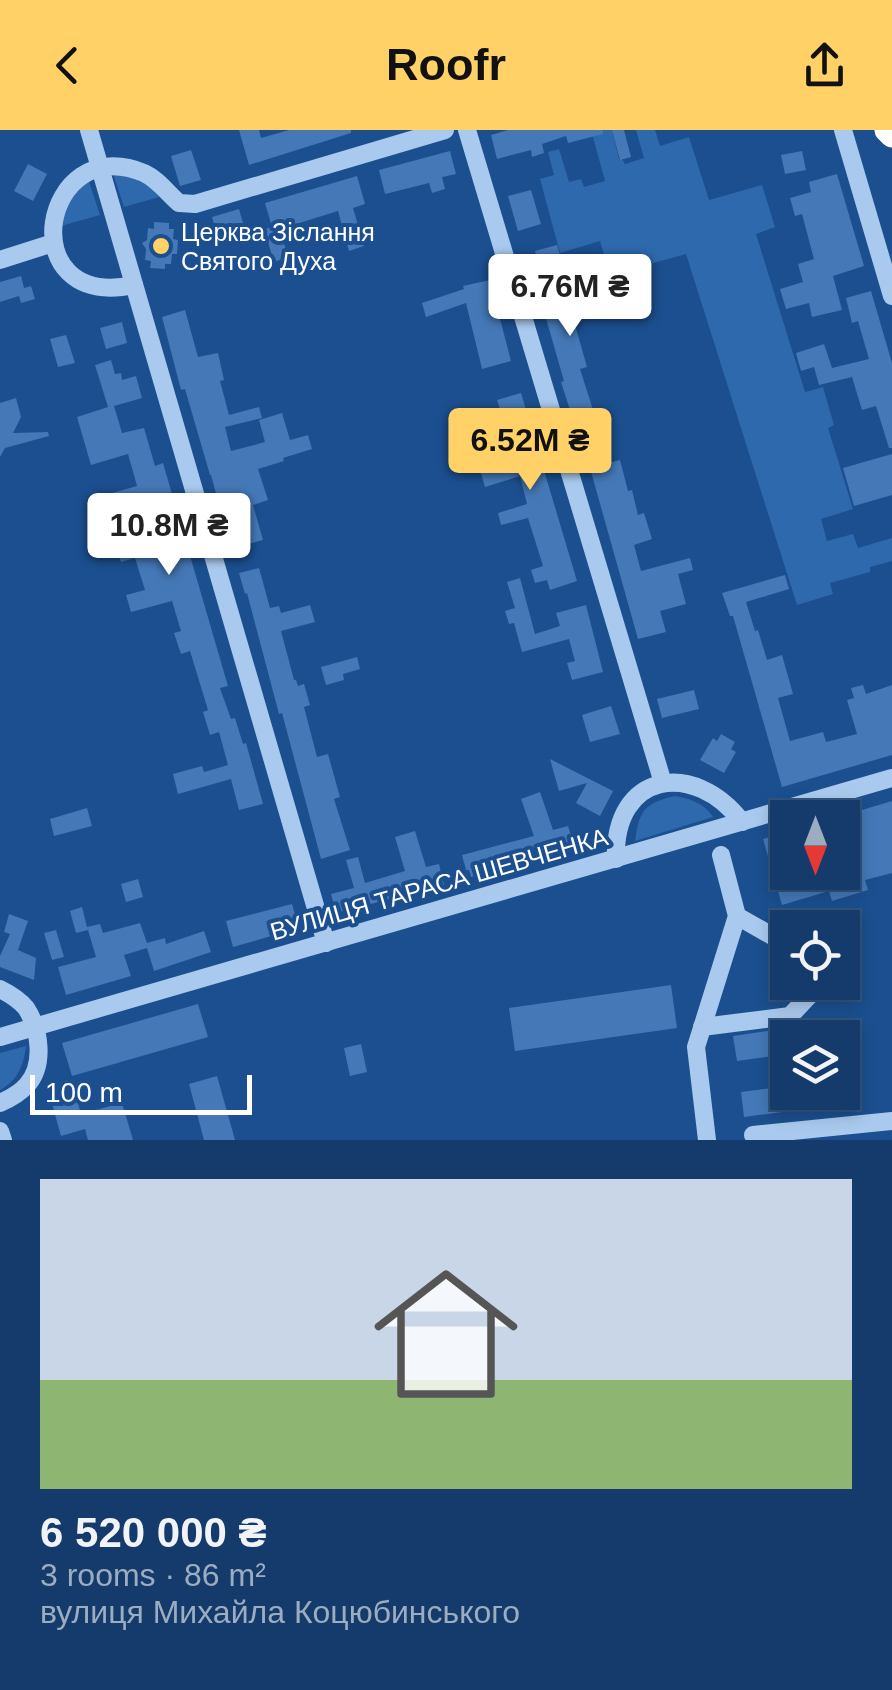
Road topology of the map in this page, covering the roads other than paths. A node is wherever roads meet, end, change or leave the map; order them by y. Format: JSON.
{"nodes":[{"id":1,"x":89,"y":130,"type":"edge"},
{"id":2,"x":445,"y":130,"type":"edge"},
{"id":3,"x":467,"y":130,"type":"edge"},
{"id":4,"x":844,"y":130,"type":"edge"},
{"id":5,"x":100,"y":166,"type":"junction"},
{"id":6,"x":54,"y":244,"type":"junction"},
{"id":7,"x":0,"y":260,"type":"edge"},
{"id":8,"x":134,"y":285,"type":"junction"},
{"id":9,"x":892,"y":296,"type":"edge"},
{"id":10,"x":892,"y":778,"type":"edge"},
{"id":11,"x":664,"y":783,"type":"junction"},
{"id":12,"x":742,"y":822,"type":"junction"},
{"id":13,"x":721,"y":855,"type":"dead end"},
{"id":14,"x":616,"y":859,"type":"junction"},
{"id":15,"x":737,"y":916,"type":"junction"},
{"id":16,"x":770,"y":935,"type":"edge"},
{"id":17,"x":326,"y":943,"type":"junction"},
{"id":18,"x":0,"y":989,"type":"edge"},
{"id":19,"x":805,"y":1000,"type":"edge"},
{"id":20,"x":702,"y":1026,"type":"junction"},
{"id":21,"x":34,"y":1027,"type":"junction"},
{"id":22,"x":0,"y":1037,"type":"edge"},
{"id":23,"x":0,"y":1103,"type":"edge"},
{"id":24,"x":892,"y":1120,"type":"edge"},
{"id":25,"x":0,"y":1131,"type":"edge"},
{"id":26,"x":754,"y":1134,"type":"dead end"},
{"id":27,"x":3,"y":1140,"type":"edge"},
{"id":28,"x":707,"y":1140,"type":"edge"}],
"edges":[{"from":1,"to":5,"type":"street"},
{"from":2,"to":5,"type":"street"},
{"from":3,"to":11,"type":"street"},
{"from":4,"to":9,"type":"street"},
{"from":5,"to":6,"type":"street"},
{"from":5,"to":8,"type":"street"},
{"from":6,"to":7,"type":"street"},
{"from":6,"to":8,"type":"street"},
{"from":8,"to":17,"type":"street"},
{"from":10,"to":12,"type":"street","name":"ВУЛИЦЯ ТАРАСА ШЕВЧЕНКА"},
{"from":11,"to":12,"type":"street"},
{"from":11,"to":14,"type":"street"},
{"from":12,"to":14,"type":"street","name":"ВУЛИЦЯ ТАРАСА ШЕВЧЕНКА"},
{"from":13,"to":15,"type":"street"},
{"from":14,"to":17,"type":"street","name":"ВУЛИЦЯ ТАРАСА ШЕВЧЕНКА"},
{"from":15,"to":16,"type":"street"},
{"from":15,"to":20,"type":"street"},
{"from":17,"to":21,"type":"street","name":"ВУЛИЦЯ ТАРАСА ШЕВЧЕНКА"},
{"from":18,"to":21,"type":"street"},
{"from":19,"to":20,"type":"street"},
{"from":20,"to":28,"type":"street"},
{"from":21,"to":22,"type":"street","name":"ВУЛИЦЯ ТАРАСА ШЕВЧЕНКА"},
{"from":21,"to":23,"type":"street"},
{"from":24,"to":26,"type":"street"},
{"from":25,"to":27,"type":"street"}]}
